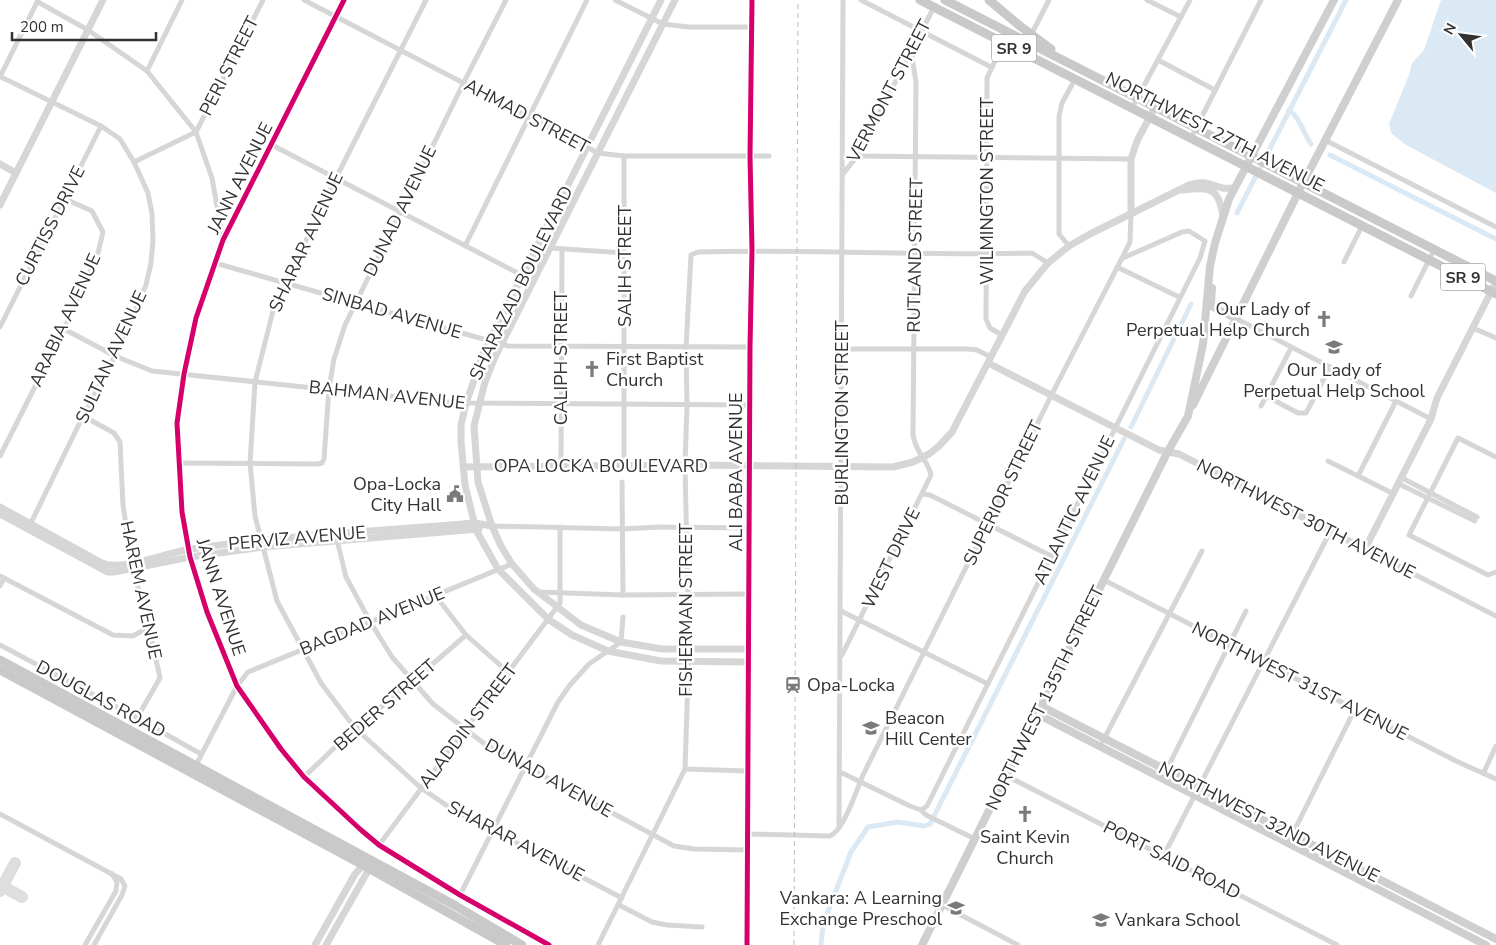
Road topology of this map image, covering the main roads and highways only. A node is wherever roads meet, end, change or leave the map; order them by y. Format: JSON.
{"nodes":[{"id":1,"x":920,"y":0,"type":"edge"},
{"id":2,"x":945,"y":0,"type":"edge"},
{"id":3,"x":989,"y":0,"type":"edge"},
{"id":4,"x":1334,"y":0,"type":"edge"},
{"id":5,"x":1398,"y":0,"type":"edge"},
{"id":6,"x":972,"y":14,"type":"junction"},
{"id":7,"x":952,"y":16,"type":"junction"},
{"id":8,"x":987,"y":22,"type":"junction"},
{"id":9,"x":970,"y":26,"type":"junction"},
{"id":10,"x":1065,"y":61,"type":"junction"},
{"id":11,"x":1254,"y":158,"type":"junction"},
{"id":12,"x":1248,"y":167,"type":"junction"},
{"id":13,"x":1303,"y":182,"type":"junction"},
{"id":14,"x":1298,"y":192,"type":"junction"},
{"id":15,"x":1217,"y":237,"type":"junction"},
{"id":16,"x":1496,"y":282,"type":"edge"},
{"id":17,"x":1494,"y":293,"type":"edge"},
{"id":18,"x":1235,"y":318,"type":"junction"},
{"id":19,"x":1188,"y":416,"type":"junction"},
{"id":20,"x":0,"y":660,"type":"edge"},
{"id":21,"x":0,"y":670,"type":"edge"},
{"id":22,"x":1041,"y":706,"type":"junction"},
{"id":23,"x":1037,"y":714,"type":"junction"},
{"id":24,"x":193,"y":769,"type":"junction"},
{"id":25,"x":1290,"y":839,"type":"junction"},
{"id":26,"x":367,"y":864,"type":"junction"},
{"id":27,"x":1496,"y":939,"type":"edge"},
{"id":28,"x":506,"y":945,"type":"edge"},
{"id":29,"x":522,"y":945,"type":"edge"},
{"id":30,"x":922,"y":945,"type":"edge"},
{"id":31,"x":1486,"y":945,"type":"edge"}],
"edges":[{"from":1,"to":7,"type":"main road","name":"NORTHWEST 27TH AVENUE","number":"SR 9"},
{"from":2,"to":6,"type":"main road","name":"NORTHWEST 27TH AVENUE"},
{"from":3,"to":10,"type":"main road","number":"SR 9"},
{"from":4,"to":11,"type":"main road"},
{"from":5,"to":13,"type":"main road"},
{"from":6,"to":7,"type":"main road"},
{"from":6,"to":8,"type":"main road","name":"NORTHWEST 27TH AVENUE"},
{"from":7,"to":9,"type":"main road","name":"NORTHWEST 27TH AVENUE","number":"SR 9"},
{"from":8,"to":9,"type":"main road"},
{"from":8,"to":10,"type":"main road","name":"NORTHWEST 27TH AVENUE"},
{"from":9,"to":12,"type":"main road","name":"NORTHWEST 27TH AVENUE","number":"SR 9"},
{"from":10,"to":11,"type":"main road","name":"NORTHWEST 27TH AVENUE","number":"SR 9"},
{"from":11,"to":12,"type":"main road"},
{"from":11,"to":13,"type":"main road","name":"NORTHWEST 27TH AVENUE","number":"SR 9"},
{"from":12,"to":14,"type":"main road","name":"NORTHWEST 27TH AVENUE","number":"SR 9"},
{"from":12,"to":15,"type":"main road"},
{"from":13,"to":14,"type":"main road"},
{"from":13,"to":16,"type":"main road","name":"NORTHWEST 27TH AVENUE","number":"SR 9"},
{"from":14,"to":17,"type":"main road","name":"NORTHWEST 27TH AVENUE","number":"SR 9"},
{"from":14,"to":18,"type":"main road"},
{"from":15,"to":18,"type":"main road"},
{"from":15,"to":19,"type":"main road"},
{"from":18,"to":19,"type":"main road"},
{"from":19,"to":22,"type":"main road","name":"NORTHWEST 135TH STREET"},
{"from":20,"to":24,"type":"main road"},
{"from":21,"to":24,"type":"main road"},
{"from":22,"to":23,"type":"main road","name":"NORTHWEST 135TH STREET"},
{"from":22,"to":25,"type":"main road","name":"NORTHWEST 32ND AVENUE"},
{"from":23,"to":25,"type":"main road","name":"NORTHWEST 32ND AVENUE"},
{"from":23,"to":30,"type":"main road","name":"NORTHWEST 135TH STREET"},
{"from":24,"to":26,"type":"main road"},
{"from":25,"to":27,"type":"main road","name":"NORTHWEST 32ND AVENUE"},
{"from":25,"to":31,"type":"main road","name":"NORTHWEST 32ND AVENUE"},
{"from":26,"to":28,"type":"main road"},
{"from":26,"to":29,"type":"main road"}]}
